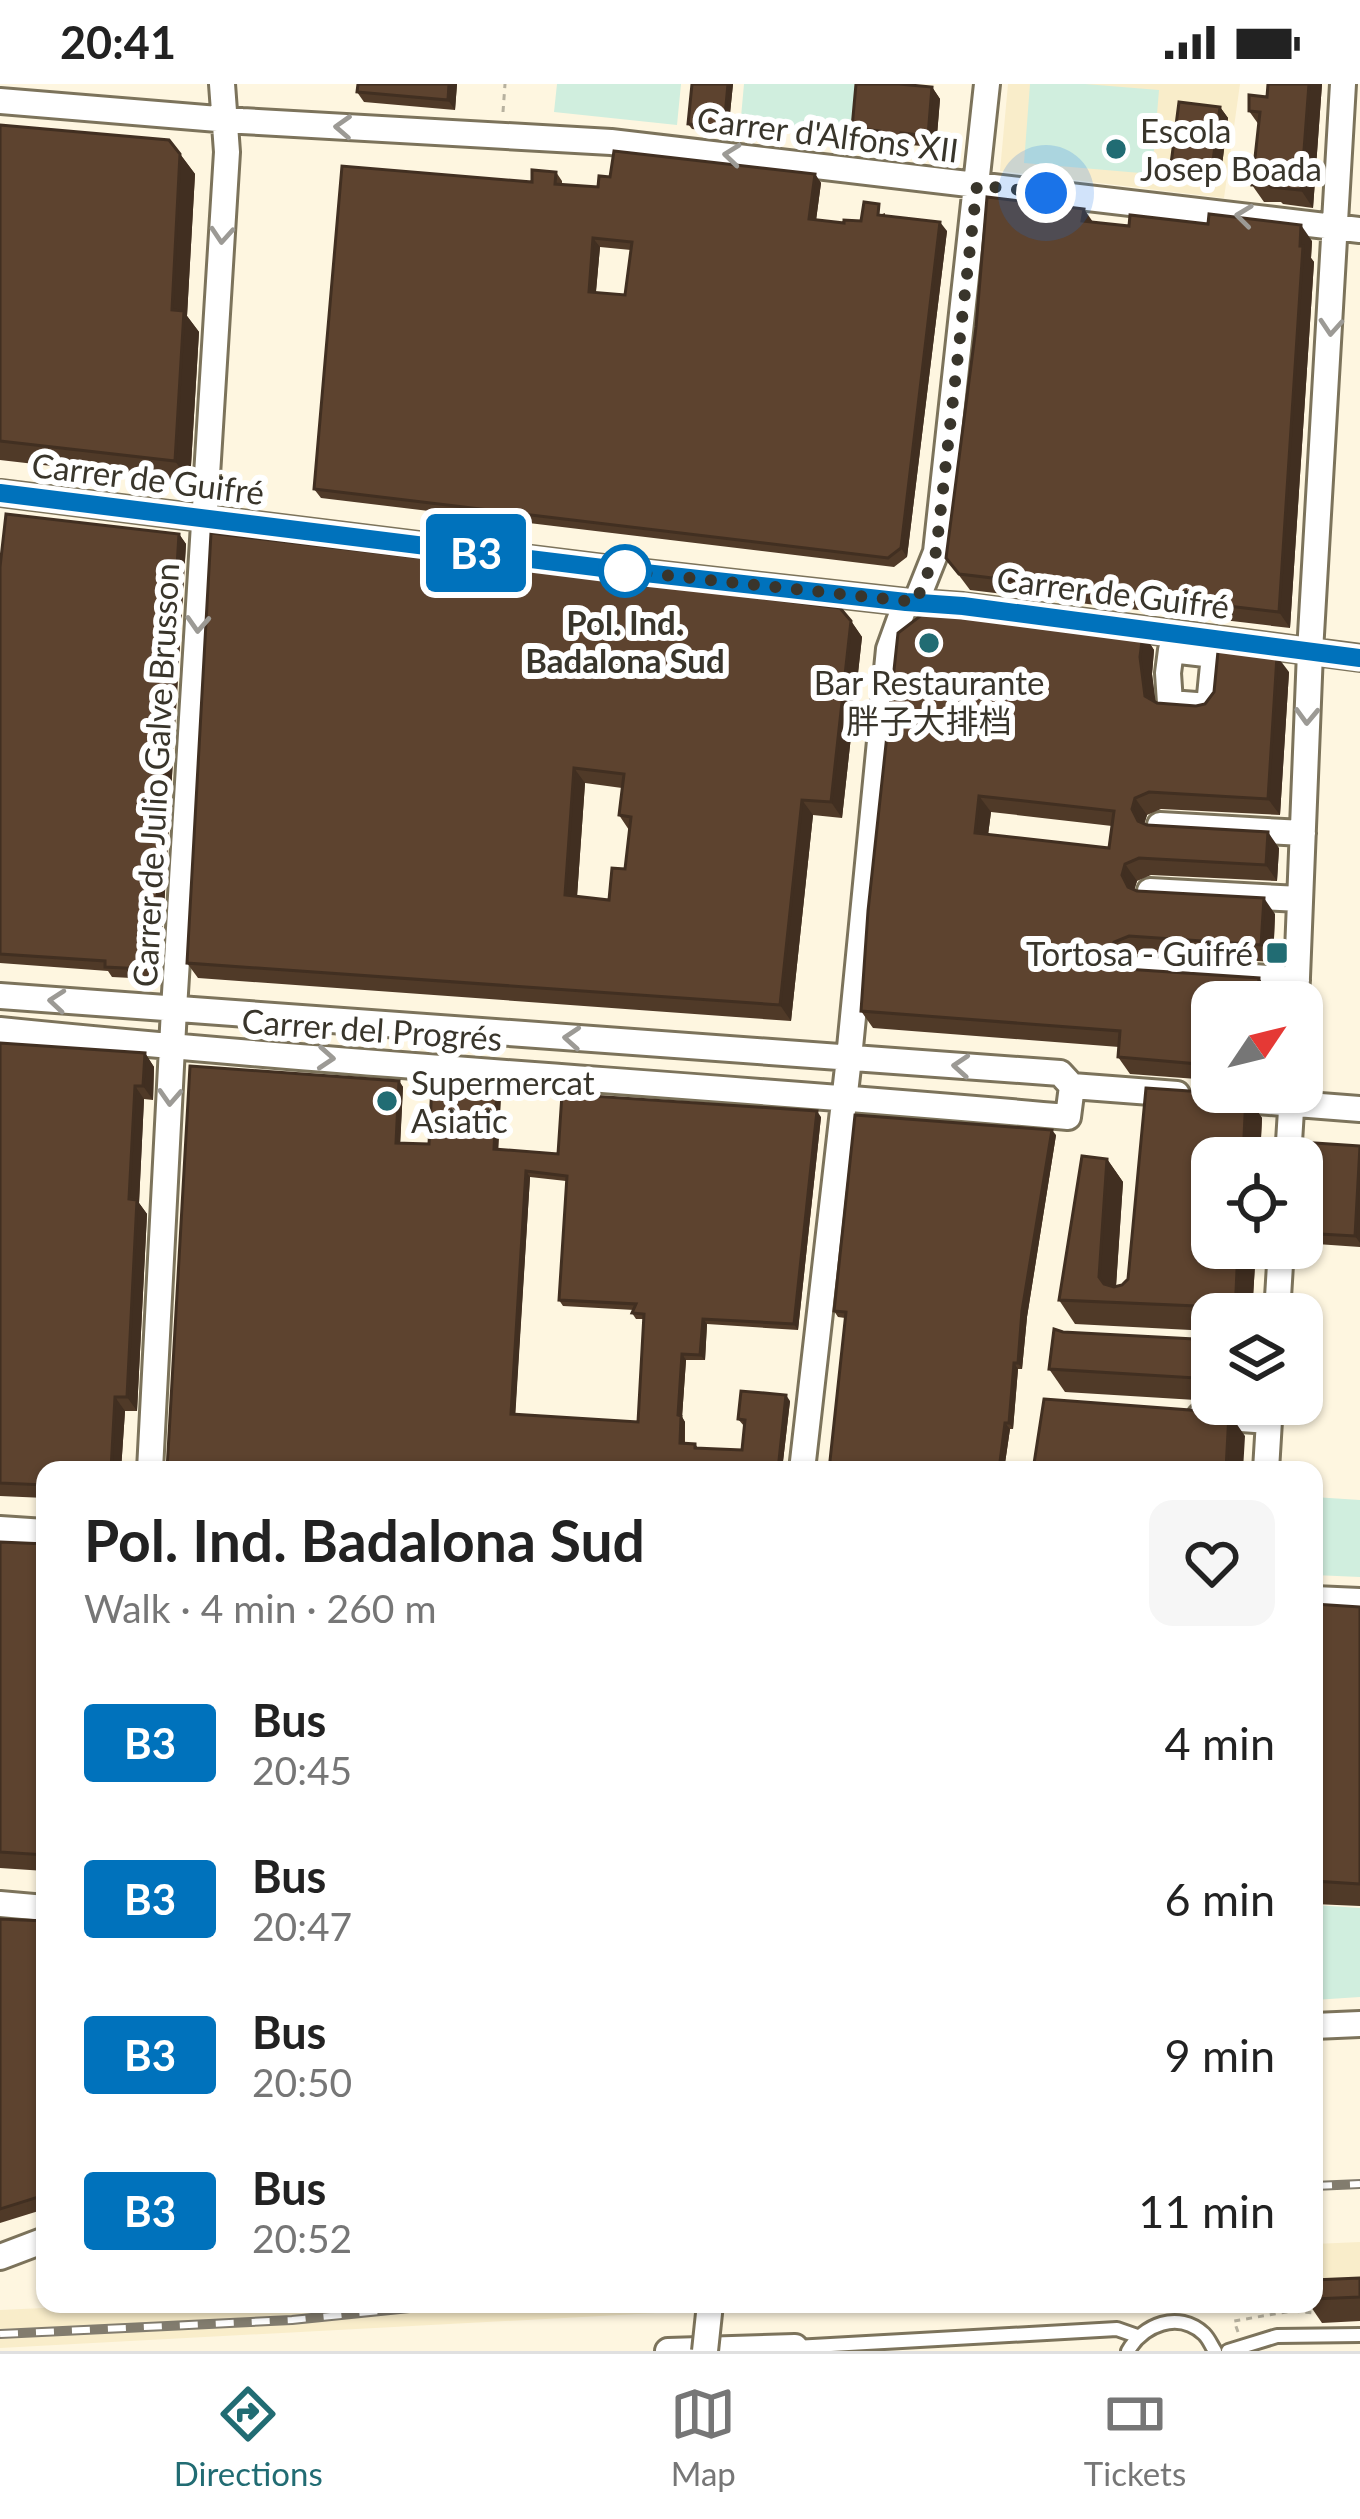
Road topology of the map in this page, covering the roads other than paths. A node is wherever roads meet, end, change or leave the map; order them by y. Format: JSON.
{"nodes":[{"id":1,"x":222,"y":84,"type":"edge"},
{"id":2,"x":987,"y":84,"type":"edge"},
{"id":3,"x":1343,"y":84,"type":"edge"},
{"id":4,"x":0,"y":101,"type":"edge"},
{"id":5,"x":224,"y":118,"type":"junction"},
{"id":6,"x":977,"y":185,"type":"junction"},
{"id":7,"x":1348,"y":229,"type":"edge"},
{"id":8,"x":0,"y":493,"type":"edge"},
{"id":9,"x":204,"y":520,"type":"junction"},
{"id":10,"x":911,"y":602,"type":"junction"},
{"id":11,"x":1310,"y":652,"type":"junction"},
{"id":12,"x":1360,"y":658,"type":"edge"},
{"id":13,"x":1160,"y":825,"type":"edge"},
{"id":14,"x":1303,"y":833,"type":"junction"},
{"id":15,"x":1150,"y":891,"type":"edge"},
{"id":16,"x":1300,"y":899,"type":"junction"},
{"id":17,"x":1139,"y":969,"type":"edge"},
{"id":18,"x":1225,"y":981,"type":"edge"},
{"id":19,"x":1296,"y":981,"type":"edge"},
{"id":20,"x":0,"y":996,"type":"edge"},
{"id":21,"x":174,"y":1009,"type":"junction"},
{"id":22,"x":0,"y":1030,"type":"edge"},
{"id":23,"x":173,"y":1047,"type":"junction"},
{"id":24,"x":849,"y":1058,"type":"junction"},
{"id":25,"x":1072,"y":1086,"type":"junction"},
{"id":26,"x":844,"y":1096,"type":"junction"},
{"id":27,"x":1191,"y":1101,"type":"edge"},
{"id":28,"x":1323,"y":1104,"type":"edge"},
{"id":29,"x":1360,"y":1109,"type":"edge"},
{"id":30,"x":1180,"y":1415,"type":"edge"},
{"id":31,"x":1191,"y":1415,"type":"edge"},
{"id":32,"x":1269,"y":1425,"type":"edge"},
{"id":33,"x":150,"y":1461,"type":"edge"},
{"id":34,"x":803,"y":1461,"type":"edge"},
{"id":35,"x":1267,"y":1461,"type":"edge"},
{"id":36,"x":0,"y":1529,"type":"edge"},
{"id":37,"x":36,"y":1531,"type":"edge"},
{"id":38,"x":1323,"y":1599,"type":"edge"},
{"id":39,"x":1360,"y":1601,"type":"edge"},
{"id":40,"x":0,"y":1904,"type":"edge"},
{"id":41,"x":36,"y":1907,"type":"edge"},
{"id":42,"x":1360,"y":2024,"type":"edge"},
{"id":43,"x":1323,"y":2026,"type":"edge"},
{"id":44,"x":36,"y":2243,"type":"edge"},
{"id":45,"x":0,"y":2257,"type":"edge"},
{"id":46,"x":709,"y":2313,"type":"edge"},
{"id":47,"x":1137,"y":2336,"type":"junction"},
{"id":48,"x":1360,"y":2336,"type":"edge"},
{"id":49,"x":1313,"y":2344,"type":"edge"},
{"id":50,"x":795,"y":2347,"type":"joint"},
{"id":51,"x":1234,"y":2349,"type":"edge"},
{"id":52,"x":668,"y":2351,"type":"edge"},
{"id":53,"x":705,"y":2351,"type":"edge"},
{"id":54,"x":1128,"y":2351,"type":"edge"},
{"id":55,"x":1215,"y":2351,"type":"edge"}],
"edges":[{"from":1,"to":5,"type":"street","name":"Carrer de Julio Galve Brusson"},
{"from":2,"to":6,"type":"street"},
{"from":3,"to":7,"type":"street"},
{"from":4,"to":5,"type":"street","name":"Carrer d'Alfons XII"},
{"from":6,"to":5,"type":"street","name":"Carrer d'Alfons XII","one_way":true},
{"from":5,"to":9,"type":"street","name":"Carrer de Julio Galve Brusson","one_way":true},
{"from":7,"to":6,"type":"street","name":"Carrer d'Alfons XII","one_way":true},
{"from":6,"to":10,"type":"street"},
{"from":7,"to":11,"type":"street","one_way":true},
{"from":8,"to":9,"type":"street","name":"Carrer de Guifré"},
{"from":9,"to":10,"type":"street","name":"Carrer de Guifré"},
{"from":9,"to":21,"type":"street","name":"Carrer de Julio Galve Brusson","one_way":true},
{"from":10,"to":11,"type":"street","name":"Carrer de Guifré"},
{"from":10,"to":24,"type":"street"},
{"from":11,"to":12,"type":"street","name":"Carrer de Guifré"},
{"from":11,"to":14,"type":"street","one_way":true},
{"from":13,"to":14,"type":"street"},
{"from":14,"to":16,"type":"street"},
{"from":15,"to":16,"type":"street"},
{"from":16,"to":19,"type":"street"},
{"from":17,"to":18,"type":"street"},
{"from":21,"to":20,"type":"street","name":"Carrer del Progrés","one_way":true},
{"from":21,"to":23,"type":"street","name":"Carrer de Julio Galve Brusson"},
{"from":24,"to":21,"type":"street","name":"Carrer del Progrés","one_way":true},
{"from":22,"to":23,"type":"street","name":"Carrer del Progrés"},
{"from":23,"to":26,"type":"street","name":"Carrer del Progrés","one_way":true},
{"from":23,"to":33,"type":"street","name":"Carrer de Julio Galve Brusson","one_way":true},
{"from":25,"to":24,"type":"street","name":"Carrer del Progrés","one_way":true},
{"from":24,"to":26,"type":"street"},
{"from":25,"to":26,"type":"street","name":"Carrer del Progrés"},
{"from":25,"to":27,"type":"street","name":"Carrer del Progrés"},
{"from":26,"to":34,"type":"street"},
{"from":28,"to":29,"type":"street","name":"Carrer del Progrés"},
{"from":30,"to":31,"type":"street"},
{"from":32,"to":35,"type":"street"},
{"from":36,"to":37,"type":"street"},
{"from":38,"to":39,"type":"street"},
{"from":40,"to":41,"type":"street"},
{"from":42,"to":43,"type":"street"},
{"from":44,"to":45,"type":"street"},
{"from":46,"to":53,"type":"street","bridge":true},
{"from":47,"to":50,"type":"lane"},
{"from":47,"to":54,"type":"lane"},
{"from":47,"to":55,"type":"lane"},
{"from":48,"to":49,"type":"lane"},
{"from":49,"to":51,"type":"lane"},
{"from":50,"to":52,"type":"street"}]}
